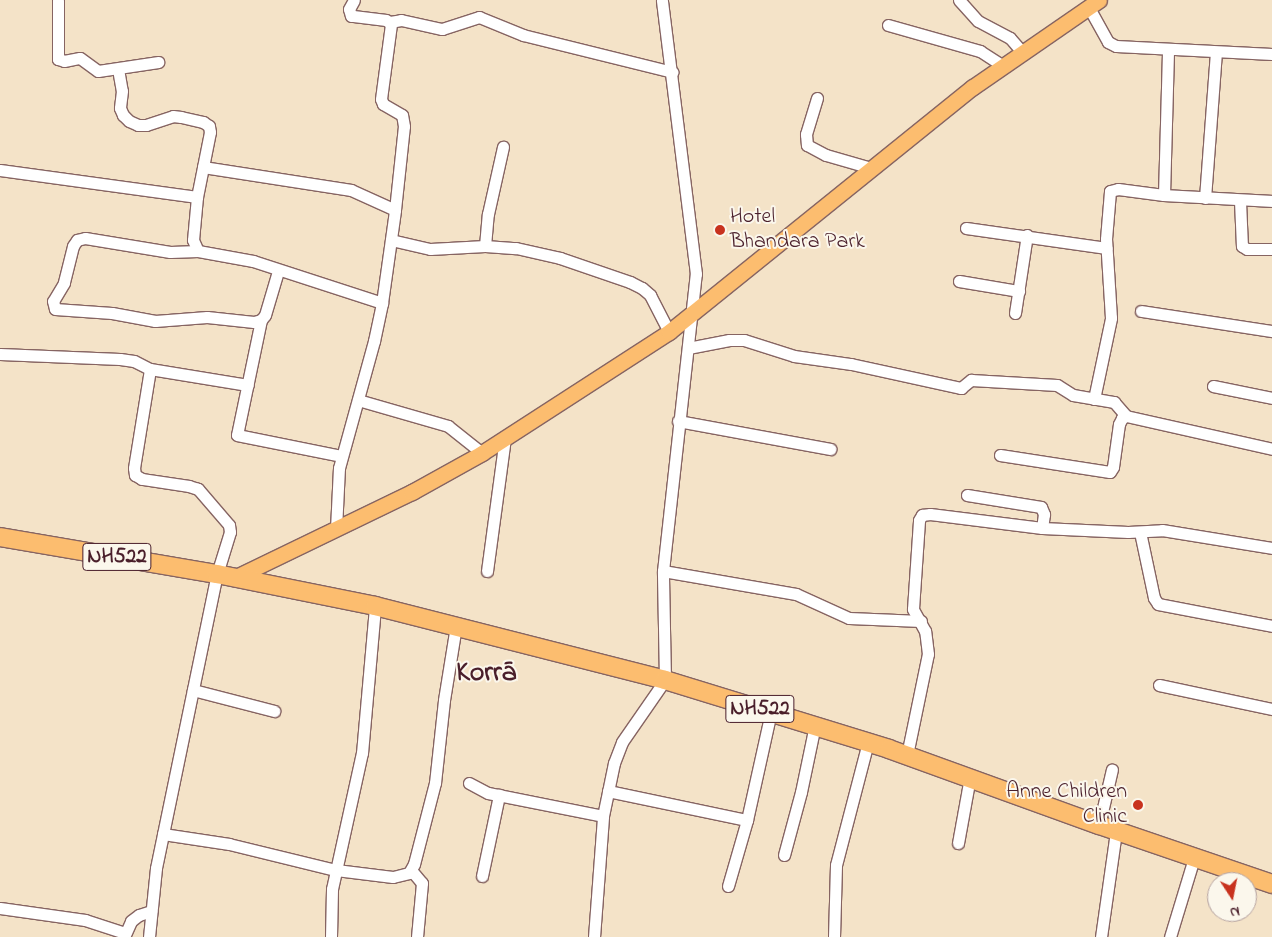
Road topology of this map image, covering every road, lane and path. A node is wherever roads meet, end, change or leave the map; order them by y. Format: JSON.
{"nodes":[{"id":1,"x":58,"y":0,"type":"edge"},
{"id":2,"x":354,"y":0,"type":"edge"},
{"id":3,"x":662,"y":0,"type":"edge"},
{"id":4,"x":959,"y":0,"type":"edge"},
{"id":5,"x":1093,"y":3,"type":"edge"},
{"id":6,"x":390,"y":22,"type":"junction"},
{"id":7,"x":888,"y":25,"type":"dead end"},
{"id":8,"x":1168,"y":50,"type":"junction"},
{"id":9,"x":1022,"y":52,"type":"junction"},
{"id":10,"x":1216,"y":52,"type":"junction"},
{"id":11,"x":1272,"y":54,"type":"edge"},
{"id":12,"x":158,"y":62,"type":"dead end"},
{"id":13,"x":1004,"y":66,"type":"junction"},
{"id":14,"x":118,"y":69,"type":"junction"},
{"id":15,"x":672,"y":72,"type":"junction"},
{"id":16,"x":817,"y":98,"type":"dead end"},
{"id":17,"x":503,"y":147,"type":"dead end"},
{"id":18,"x":203,"y":167,"type":"junction"},
{"id":19,"x":871,"y":168,"type":"junction"},
{"id":20,"x":0,"y":170,"type":"edge"},
{"id":21,"x":1164,"y":195,"type":"junction"},
{"id":22,"x":197,"y":197,"type":"junction"},
{"id":23,"x":1205,"y":198,"type":"junction"},
{"id":24,"x":1240,"y":201,"type":"junction"},
{"id":25,"x":1272,"y":201,"type":"edge"},
{"id":26,"x":395,"y":210,"type":"junction"},
{"id":27,"x":966,"y":228,"type":"dead end"},
{"id":28,"x":1028,"y":235,"type":"junction"},
{"id":29,"x":391,"y":240,"type":"junction"},
{"id":30,"x":486,"y":246,"type":"junction"},
{"id":31,"x":1106,"y":248,"type":"junction"},
{"id":32,"x":1272,"y":249,"type":"edge"},
{"id":33,"x":198,"y":251,"type":"junction"},
{"id":34,"x":278,"y":270,"type":"junction"},
{"id":35,"x":959,"y":281,"type":"dead end"},
{"id":36,"x":1019,"y":290,"type":"junction"},
{"id":37,"x":382,"y":303,"type":"junction"},
{"id":38,"x":694,"y":310,"type":"junction"},
{"id":39,"x":1142,"y":311,"type":"dead end"},
{"id":40,"x":1015,"y":313,"type":"dead end"},
{"id":41,"x":261,"y":320,"type":"junction"},
{"id":42,"x":1272,"y":331,"type":"edge"},
{"id":43,"x":669,"y":332,"type":"junction"},
{"id":44,"x":688,"y":348,"type":"junction"},
{"id":45,"x":0,"y":354,"type":"edge"},
{"id":46,"x":150,"y":369,"type":"junction"},
{"id":47,"x":248,"y":385,"type":"junction"},
{"id":48,"x":1213,"y":386,"type":"dead end"},
{"id":49,"x":1272,"y":398,"type":"edge"},
{"id":50,"x":1094,"y":399,"type":"junction"},
{"id":51,"x":358,"y":400,"type":"junction"},
{"id":52,"x":1126,"y":416,"type":"junction"},
{"id":53,"x":678,"y":421,"type":"junction"},
{"id":54,"x":505,"y":438,"type":"junction"},
{"id":55,"x":830,"y":449,"type":"dead end"},
{"id":56,"x":1272,"y":449,"type":"edge"},
{"id":57,"x":482,"y":453,"type":"junction"},
{"id":58,"x":1000,"y":455,"type":"dead end"},
{"id":59,"x":341,"y":456,"type":"junction"},
{"id":60,"x":967,"y":495,"type":"dead end"},
{"id":61,"x":1042,"y":528,"type":"junction"},
{"id":62,"x":336,"y":529,"type":"junction"},
{"id":63,"x":1140,"y":532,"type":"junction"},
{"id":64,"x":0,"y":537,"type":"edge"},
{"id":65,"x":1272,"y":548,"type":"edge"},
{"id":66,"x":663,"y":570,"type":"junction"},
{"id":67,"x":487,"y":571,"type":"dead end"},
{"id":68,"x":217,"y":574,"type":"junction"},
{"id":69,"x":234,"y":578,"type":"junction"},
{"id":70,"x":374,"y":606,"type":"junction"},
{"id":71,"x":921,"y":620,"type":"junction"},
{"id":72,"x":456,"y":626,"type":"junction"},
{"id":73,"x":1272,"y":626,"type":"edge"},
{"id":74,"x":664,"y":680,"type":"junction"},
{"id":75,"x":1159,"y":685,"type":"dead end"},
{"id":76,"x":193,"y":690,"type":"junction"},
{"id":77,"x":1272,"y":709,"type":"edge"},
{"id":78,"x":274,"y":711,"type":"dead end"},
{"id":79,"x":771,"y":712,"type":"junction"},
{"id":80,"x":815,"y":725,"type":"junction"},
{"id":81,"x":868,"y":742,"type":"junction"},
{"id":82,"x":907,"y":755,"type":"junction"},
{"id":83,"x":1112,"y":769,"type":"dead end"},
{"id":84,"x":970,"y":777,"type":"junction"},
{"id":85,"x":469,"y":782,"type":"dead end"},
{"id":86,"x":608,"y":791,"type":"junction"},
{"id":87,"x":499,"y":795,"type":"junction"},
{"id":88,"x":603,"y":816,"type":"junction"},
{"id":89,"x":748,"y":820,"type":"junction"},
{"id":90,"x":1099,"y":825,"type":"junction"},
{"id":91,"x":1116,"y":831,"type":"junction"},
{"id":92,"x":163,"y":834,"type":"junction"},
{"id":93,"x":958,"y":843,"type":"dead end"},
{"id":94,"x":784,"y":854,"type":"dead end"},
{"id":95,"x":1194,"y":858,"type":"junction"},
{"id":96,"x":336,"y":870,"type":"junction"},
{"id":97,"x":411,"y":870,"type":"junction"},
{"id":98,"x":482,"y":876,"type":"dead end"},
{"id":99,"x":1272,"y":884,"type":"edge"},
{"id":100,"x":728,"y":886,"type":"dead end"},
{"id":101,"x":0,"y":908,"type":"edge"},
{"id":102,"x":151,"y":910,"type":"junction"},
{"id":103,"x":125,"y":935,"type":"edge"},
{"id":104,"x":149,"y":937,"type":"edge"},
{"id":105,"x":330,"y":937,"type":"edge"},
{"id":106,"x":417,"y":937,"type":"edge"},
{"id":107,"x":594,"y":937,"type":"edge"},
{"id":108,"x":834,"y":937,"type":"edge"},
{"id":109,"x":1101,"y":937,"type":"edge"},
{"id":110,"x":1170,"y":937,"type":"edge"}],
"edges":[{"from":1,"to":14,"type":"street"},
{"from":2,"to":6,"type":"street"},
{"from":3,"to":15,"type":"street"},
{"from":4,"to":9,"type":"street"},
{"from":5,"to":8,"type":"street"},
{"from":5,"to":9,"type":"main road"},
{"from":6,"to":15,"type":"street"},
{"from":6,"to":26,"type":"street"},
{"from":7,"to":13,"type":"street"},
{"from":8,"to":10,"type":"street"},
{"from":8,"to":21,"type":"street"},
{"from":9,"to":13,"type":"main road"},
{"from":10,"to":11,"type":"street"},
{"from":10,"to":23,"type":"street"},
{"from":12,"to":14,"type":"street"},
{"from":13,"to":19,"type":"main road"},
{"from":14,"to":18,"type":"street"},
{"from":15,"to":38,"type":"street"},
{"from":16,"to":19,"type":"street"},
{"from":17,"to":30,"type":"street"},
{"from":18,"to":22,"type":"street"},
{"from":18,"to":26,"type":"street"},
{"from":19,"to":38,"type":"main road"},
{"from":20,"to":22,"type":"street"},
{"from":21,"to":23,"type":"street"},
{"from":21,"to":31,"type":"street"},
{"from":22,"to":33,"type":"street"},
{"from":23,"to":24,"type":"street"},
{"from":24,"to":25,"type":"street"},
{"from":24,"to":32,"type":"street"},
{"from":26,"to":29,"type":"street"},
{"from":27,"to":28,"type":"street"},
{"from":28,"to":31,"type":"street"},
{"from":28,"to":36,"type":"street"},
{"from":29,"to":30,"type":"street"},
{"from":29,"to":37,"type":"street"},
{"from":30,"to":43,"type":"street"},
{"from":31,"to":50,"type":"street"},
{"from":33,"to":34,"type":"street"},
{"from":33,"to":41,"type":"street"},
{"from":34,"to":37,"type":"street"},
{"from":34,"to":41,"type":"street"},
{"from":35,"to":36,"type":"street"},
{"from":36,"to":40,"type":"street"},
{"from":37,"to":51,"type":"street"},
{"from":38,"to":43,"type":"main road"},
{"from":38,"to":44,"type":"street"},
{"from":39,"to":42,"type":"street"},
{"from":41,"to":47,"type":"street"},
{"from":43,"to":54,"type":"main road"},
{"from":44,"to":50,"type":"street"},
{"from":44,"to":53,"type":"street"},
{"from":45,"to":46,"type":"street"},
{"from":46,"to":47,"type":"street"},
{"from":46,"to":68,"type":"street"},
{"from":47,"to":59,"type":"street"},
{"from":48,"to":49,"type":"street"},
{"from":50,"to":52,"type":"street"},
{"from":51,"to":57,"type":"street"},
{"from":51,"to":59,"type":"street"},
{"from":52,"to":56,"type":"street"},
{"from":52,"to":58,"type":"street"},
{"from":53,"to":55,"type":"street"},
{"from":53,"to":66,"type":"street"},
{"from":54,"to":57,"type":"main road"},
{"from":54,"to":67,"type":"street"},
{"from":57,"to":62,"type":"main road"},
{"from":59,"to":62,"type":"street"},
{"from":60,"to":61,"type":"street"},
{"from":61,"to":63,"type":"street"},
{"from":61,"to":71,"type":"street"},
{"from":62,"to":69,"type":"main road"},
{"from":63,"to":65,"type":"street"},
{"from":63,"to":73,"type":"street"},
{"from":64,"to":68,"type":"highway","number":"NH522"},
{"from":66,"to":71,"type":"street"},
{"from":66,"to":74,"type":"street"},
{"from":68,"to":69,"type":"highway","number":"NH522"},
{"from":68,"to":76,"type":"street"},
{"from":69,"to":70,"type":"highway","number":"NH522"},
{"from":70,"to":72,"type":"highway","number":"NH522"},
{"from":70,"to":96,"type":"street"},
{"from":71,"to":82,"type":"street"},
{"from":72,"to":74,"type":"highway","number":"NH522"},
{"from":72,"to":97,"type":"street"},
{"from":74,"to":79,"type":"highway","number":"NH522"},
{"from":74,"to":86,"type":"street"},
{"from":75,"to":77,"type":"street"},
{"from":76,"to":78,"type":"street"},
{"from":76,"to":92,"type":"street"},
{"from":79,"to":80,"type":"highway","number":"NH522"},
{"from":79,"to":89,"type":"street"},
{"from":80,"to":81,"type":"highway","number":"NH522"},
{"from":80,"to":94,"type":"street"},
{"from":81,"to":82,"type":"highway","number":"NH522"},
{"from":81,"to":108,"type":"street"},
{"from":82,"to":84,"type":"highway","number":"NH522"},
{"from":83,"to":90,"type":"street"},
{"from":84,"to":90,"type":"highway","number":"NH522"},
{"from":84,"to":93,"type":"street"},
{"from":85,"to":87,"type":"street"},
{"from":86,"to":88,"type":"street"},
{"from":86,"to":89,"type":"street"},
{"from":87,"to":88,"type":"street"},
{"from":87,"to":98,"type":"street"},
{"from":88,"to":107,"type":"street"},
{"from":89,"to":100,"type":"street"},
{"from":90,"to":91,"type":"highway","number":"NH522"},
{"from":91,"to":95,"type":"highway","number":"NH522"},
{"from":91,"to":109,"type":"street"},
{"from":92,"to":96,"type":"street"},
{"from":92,"to":102,"type":"street"},
{"from":95,"to":99,"type":"highway","number":"NH522"},
{"from":95,"to":110,"type":"street"},
{"from":96,"to":97,"type":"street"},
{"from":96,"to":105,"type":"street"},
{"from":97,"to":106,"type":"street"},
{"from":101,"to":103,"type":"street"},
{"from":102,"to":103,"type":"street"},
{"from":102,"to":104,"type":"street"}]}
